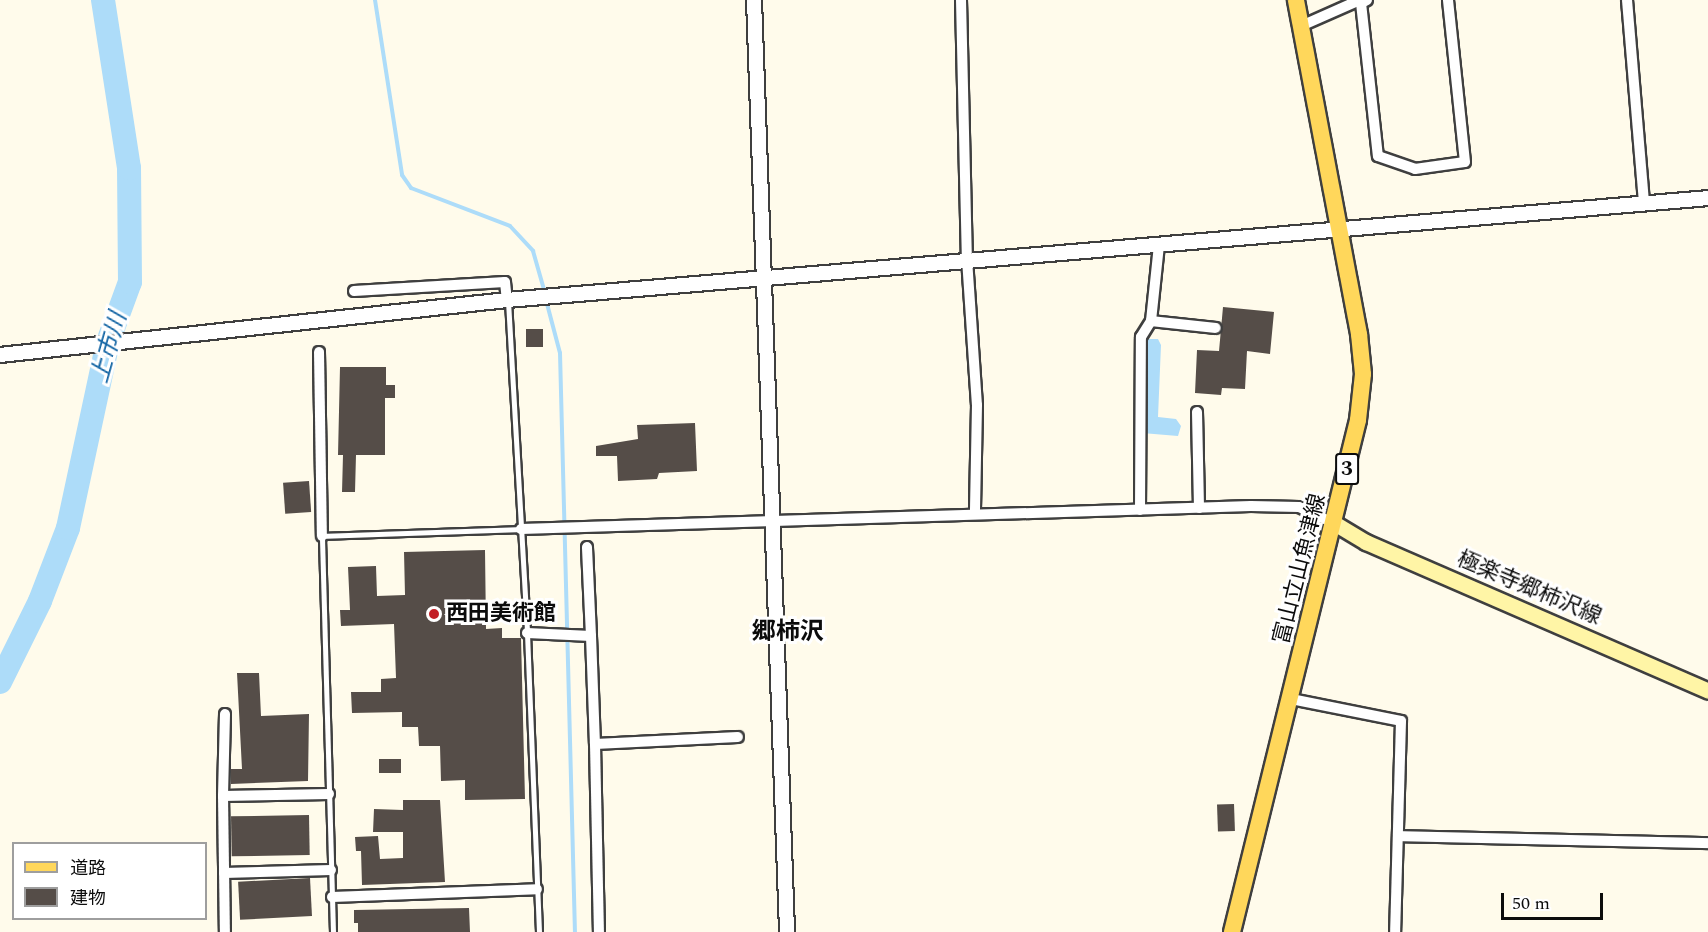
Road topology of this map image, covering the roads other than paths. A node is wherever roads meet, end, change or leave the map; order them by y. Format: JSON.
{"nodes":[{"id":1,"x":754,"y":0,"type":"edge"},
{"id":2,"x":961,"y":0,"type":"edge"},
{"id":3,"x":1296,"y":0,"type":"edge"},
{"id":4,"x":1448,"y":0,"type":"edge"},
{"id":5,"x":1627,"y":0,"type":"edge"},
{"id":6,"x":1363,"y":1,"type":"edge"},
{"id":7,"x":1301,"y":26,"type":"junction"},
{"id":8,"x":1708,"y":198,"type":"edge"},
{"id":9,"x":1644,"y":204,"type":"junction"},
{"id":10,"x":1340,"y":228,"type":"junction"},
{"id":11,"x":1158,"y":245,"type":"junction"},
{"id":12,"x":967,"y":260,"type":"junction"},
{"id":13,"x":766,"y":279,"type":"junction"},
{"id":14,"x":354,"y":291,"type":"dead end"},
{"id":15,"x":507,"y":300,"type":"junction"},
{"id":16,"x":1151,"y":321,"type":"junction"},
{"id":17,"x":1216,"y":328,"type":"dead end"},
{"id":18,"x":319,"y":352,"type":"dead end"},
{"id":19,"x":0,"y":355,"type":"edge"},
{"id":20,"x":1197,"y":412,"type":"dead end"},
{"id":21,"x":1199,"y":508,"type":"junction"},
{"id":22,"x":1140,"y":510,"type":"junction"},
{"id":23,"x":975,"y":514,"type":"junction"},
{"id":24,"x":772,"y":521,"type":"junction"},
{"id":25,"x":1334,"y":523,"type":"junction"},
{"id":26,"x":521,"y":529,"type":"junction"},
{"id":27,"x":322,"y":536,"type":"junction"},
{"id":28,"x":587,"y":547,"type":"dead end"},
{"id":29,"x":527,"y":633,"type":"junction"},
{"id":30,"x":591,"y":636,"type":"junction"},
{"id":31,"x":1708,"y":691,"type":"edge"},
{"id":32,"x":1291,"y":699,"type":"junction"},
{"id":33,"x":225,"y":714,"type":"dead end"},
{"id":34,"x":738,"y":736,"type":"dead end"},
{"id":35,"x":595,"y":744,"type":"junction"},
{"id":36,"x":329,"y":794,"type":"junction"},
{"id":37,"x":223,"y":796,"type":"junction"},
{"id":38,"x":1398,"y":836,"type":"junction"},
{"id":39,"x":1708,"y":843,"type":"edge"},
{"id":40,"x":331,"y":870,"type":"junction"},
{"id":41,"x":224,"y":873,"type":"junction"},
{"id":42,"x":537,"y":889,"type":"junction"},
{"id":43,"x":332,"y":897,"type":"junction"},
{"id":44,"x":225,"y":932,"type":"edge"},
{"id":45,"x":333,"y":932,"type":"edge"},
{"id":46,"x":539,"y":932,"type":"edge"},
{"id":47,"x":599,"y":932,"type":"edge"},
{"id":48,"x":787,"y":932,"type":"edge"},
{"id":49,"x":1233,"y":932,"type":"edge"},
{"id":50,"x":1395,"y":932,"type":"edge"}],
"edges":[{"from":1,"to":13,"type":"street"},
{"from":2,"to":12,"type":"street"},
{"from":3,"to":7,"type":"main road","name":"富山立山魚津線","number":"3"},
{"from":4,"to":6,"type":"street"},
{"from":5,"to":9,"type":"street"},
{"from":6,"to":7,"type":"street"},
{"from":7,"to":10,"type":"main road","name":"富山立山魚津線","number":"3"},
{"from":8,"to":9,"type":"street"},
{"from":9,"to":10,"type":"street"},
{"from":10,"to":11,"type":"street"},
{"from":10,"to":25,"type":"main road","name":"富山立山魚津線","number":"3"},
{"from":11,"to":12,"type":"street"},
{"from":11,"to":16,"type":"street"},
{"from":12,"to":13,"type":"street"},
{"from":12,"to":23,"type":"street"},
{"from":13,"to":15,"type":"street"},
{"from":13,"to":24,"type":"street"},
{"from":14,"to":15,"type":"street"},
{"from":15,"to":19,"type":"street"},
{"from":15,"to":26,"type":"lane"},
{"from":16,"to":17,"type":"street"},
{"from":16,"to":22,"type":"street"},
{"from":18,"to":27,"type":"street"},
{"from":20,"to":21,"type":"street"},
{"from":21,"to":22,"type":"street"},
{"from":21,"to":25,"type":"street"},
{"from":22,"to":23,"type":"street"},
{"from":23,"to":24,"type":"street"},
{"from":24,"to":26,"type":"street"},
{"from":24,"to":48,"type":"street"},
{"from":25,"to":31,"type":"main road","name":"極楽寺郷柿沢線"},
{"from":25,"to":32,"type":"main road","name":"富山立山魚津線","number":"3"},
{"from":26,"to":27,"type":"lane"},
{"from":26,"to":29,"type":"lane"},
{"from":27,"to":36,"type":"lane"},
{"from":28,"to":30,"type":"street"},
{"from":29,"to":30,"type":"street"},
{"from":29,"to":42,"type":"lane"},
{"from":30,"to":35,"type":"street"},
{"from":32,"to":38,"type":"street"},
{"from":32,"to":49,"type":"main road","name":"富山立山魚津線","number":"3"},
{"from":33,"to":37,"type":"street"},
{"from":34,"to":35,"type":"street"},
{"from":35,"to":47,"type":"street"},
{"from":36,"to":37,"type":"street"},
{"from":36,"to":40,"type":"lane"},
{"from":37,"to":41,"type":"street"},
{"from":38,"to":39,"type":"street"},
{"from":38,"to":50,"type":"street"},
{"from":40,"to":41,"type":"street"},
{"from":40,"to":43,"type":"lane"},
{"from":41,"to":44,"type":"street"},
{"from":42,"to":43,"type":"street"},
{"from":42,"to":46,"type":"lane"},
{"from":43,"to":45,"type":"lane"}]}
